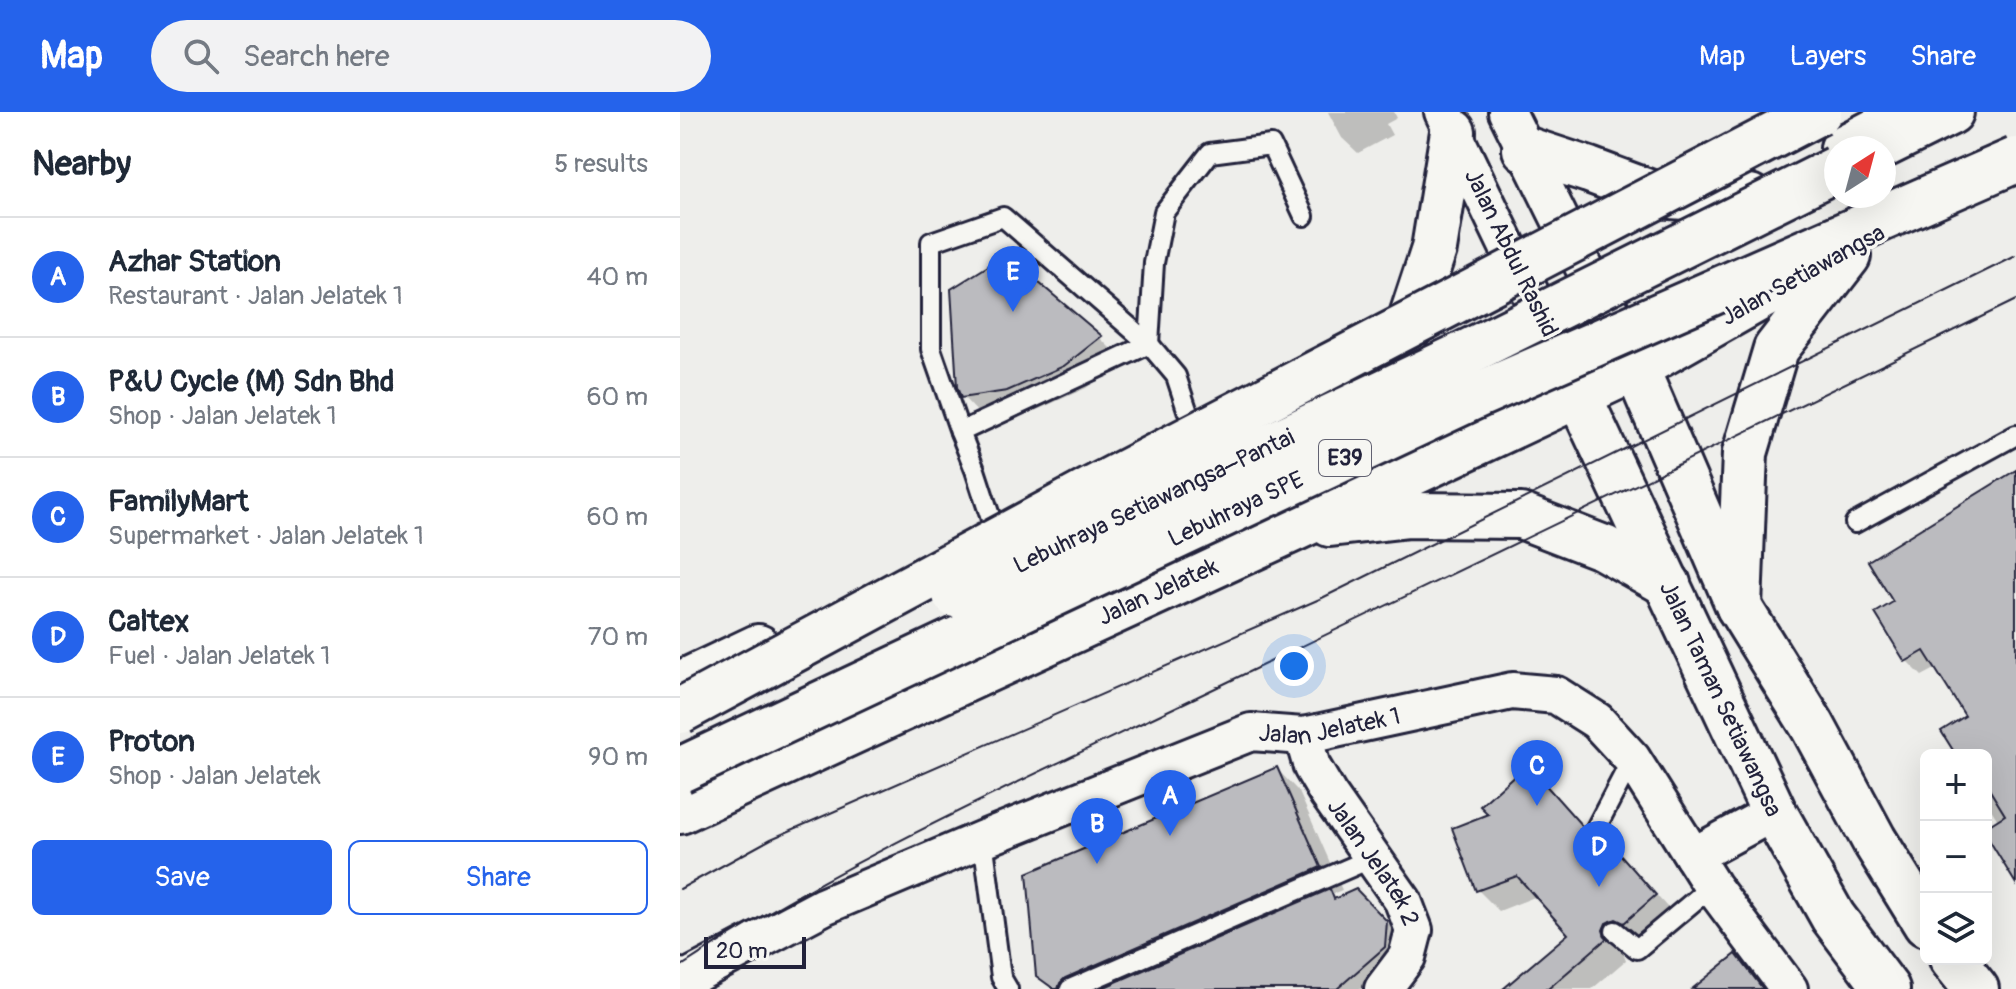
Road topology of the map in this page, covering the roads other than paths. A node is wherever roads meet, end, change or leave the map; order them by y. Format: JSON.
{"nodes":[{"id":1,"x":1819,"y":112,"type":"edge"},
{"id":2,"x":1912,"y":112,"type":"edge"},
{"id":3,"x":1951,"y":112,"type":"edge"},
{"id":4,"x":1448,"y":122,"type":"edge"},
{"id":5,"x":1516,"y":130,"type":"edge"},
{"id":6,"x":1866,"y":136,"type":"edge"},
{"id":7,"x":1896,"y":139,"type":"edge"},
{"id":8,"x":1824,"y":157,"type":"edge"},
{"id":9,"x":2016,"y":160,"type":"edge"},
{"id":10,"x":2016,"y":168,"type":"edge"},
{"id":11,"x":1824,"y":175,"type":"edge"},
{"id":12,"x":1750,"y":197,"type":"junction"},
{"id":13,"x":1304,"y":216,"type":"dead end"},
{"id":14,"x":1859,"y":241,"type":"junction"},
{"id":15,"x":1592,"y":284,"type":"junction"},
{"id":16,"x":1545,"y":324,"type":"junction"},
{"id":17,"x":1149,"y":344,"type":"junction"},
{"id":18,"x":1636,"y":368,"type":"junction"},
{"id":19,"x":1578,"y":394,"type":"junction"},
{"id":20,"x":1376,"y":406,"type":"junction"},
{"id":21,"x":960,"y":432,"type":"junction"},
{"id":22,"x":2016,"y":435,"type":"edge"},
{"id":23,"x":1208,"y":473,"type":"junction"},
{"id":24,"x":1855,"y":523,"type":"dead end"},
{"id":25,"x":1296,"y":528,"type":"junction"},
{"id":26,"x":986,"y":561,"type":"junction"},
{"id":27,"x":1668,"y":584,"type":"junction"},
{"id":28,"x":1739,"y":607,"type":"junction"},
{"id":29,"x":680,"y":684,"type":"edge"},
{"id":30,"x":680,"y":711,"type":"edge"},
{"id":31,"x":1303,"y":736,"type":"junction"},
{"id":32,"x":1632,"y":759,"type":"junction"},
{"id":33,"x":680,"y":770,"type":"edge"},
{"id":34,"x":680,"y":811,"type":"edge"},
{"id":35,"x":1774,"y":812,"type":"junction"},
{"id":36,"x":983,"y":839,"type":"junction"},
{"id":37,"x":1587,"y":845,"type":"dead end"},
{"id":38,"x":1693,"y":856,"type":"junction"},
{"id":39,"x":1372,"y":858,"type":"junction"},
{"id":40,"x":1712,"y":886,"type":"junction"},
{"id":41,"x":1920,"y":914,"type":"edge"},
{"id":42,"x":1615,"y":931,"type":"dead end"},
{"id":43,"x":1957,"y":965,"type":"edge"},
{"id":44,"x":683,"y":982,"type":"edge"},
{"id":45,"x":1008,"y":989,"type":"edge"},
{"id":46,"x":1070,"y":989,"type":"edge"},
{"id":47,"x":1383,"y":989,"type":"edge"},
{"id":48,"x":1789,"y":989,"type":"edge"},
{"id":49,"x":1887,"y":989,"type":"edge"},
{"id":50,"x":1976,"y":989,"type":"edge"}],
"edges":[{"from":1,"to":30,"type":"main road","bridge":true},
{"from":2,"to":6,"type":"main road"},
{"from":3,"to":7,"type":"main road"},
{"from":4,"to":16,"type":"street","name":"Jalan Abdul Rashid"},
{"from":4,"to":20,"type":"main road"},
{"from":5,"to":12,"type":"main road"},
{"from":5,"to":15,"type":"street"},
{"from":8,"to":12,"type":"main road"},
{"from":9,"to":33,"type":"main road","name":"Lebuhraya SPE","number":"E39","bridge":true},
{"from":10,"to":14,"type":"main road","name":"Jalan Setiawangsa"},
{"from":11,"to":30,"type":"main road","name":"Lebuhraya Setiawangsa–Pantai","bridge":true},
{"from":12,"to":15,"type":"main road"},
{"from":13,"to":17,"type":"lane"},
{"from":14,"to":18,"type":"main road","name":"Jalan Setiawangsa"},
{"from":14,"to":28,"type":"main road"},
{"from":15,"to":16,"type":"main road"},
{"from":15,"to":18,"type":"main road"},
{"from":16,"to":19,"type":"main road","name":"Jalan Abdul Rashid"},
{"from":16,"to":20,"type":"main road"},
{"from":17,"to":21,"type":"lane"},
{"from":17,"to":21,"type":"lane"},
{"from":17,"to":23,"type":"lane"},
{"from":18,"to":19,"type":"main road","name":"Jalan Jelatek"},
{"from":18,"to":28,"type":"main road"},
{"from":19,"to":25,"type":"main road","name":"Jalan Jelatek"},
{"from":19,"to":27,"type":"main road","name":"Jalan Taman Setiawangsa"},
{"from":20,"to":23,"type":"main road"},
{"from":21,"to":26,"type":"lane"},
{"from":22,"to":24,"type":"lane"},
{"from":23,"to":26,"type":"main road"},
{"from":25,"to":27,"type":"main road"},
{"from":25,"to":34,"type":"main road","name":"Jalan Jelatek"},
{"from":26,"to":29,"type":"main road"},
{"from":27,"to":35,"type":"main road","name":"Jalan Taman Setiawangsa"},
{"from":28,"to":41,"type":"main road"},
{"from":31,"to":32,"type":"street","name":"Jalan Jelatek 1"},
{"from":31,"to":36,"type":"street","name":"Jalan Jelatek 1"},
{"from":31,"to":39,"type":"street","name":"Jalan Jelatek 2"},
{"from":32,"to":37,"type":"lane"},
{"from":32,"to":38,"type":"street","name":"Jalan Jelatek 1"},
{"from":35,"to":38,"type":"street"},
{"from":35,"to":49,"type":"main road","name":"Jalan Taman Setiawangsa"},
{"from":36,"to":44,"type":"street","name":"Jalan Jelatek 1"},
{"from":36,"to":45,"type":"lane"},
{"from":38,"to":40,"type":"street","name":"Jalan Jelatek 1"},
{"from":39,"to":46,"type":"lane"},
{"from":39,"to":47,"type":"street","name":"Jalan Jelatek 2"},
{"from":40,"to":42,"type":"lane"},
{"from":40,"to":48,"type":"street","name":"Jalan Jelatek 1"},
{"from":43,"to":50,"type":"main road"}]}
